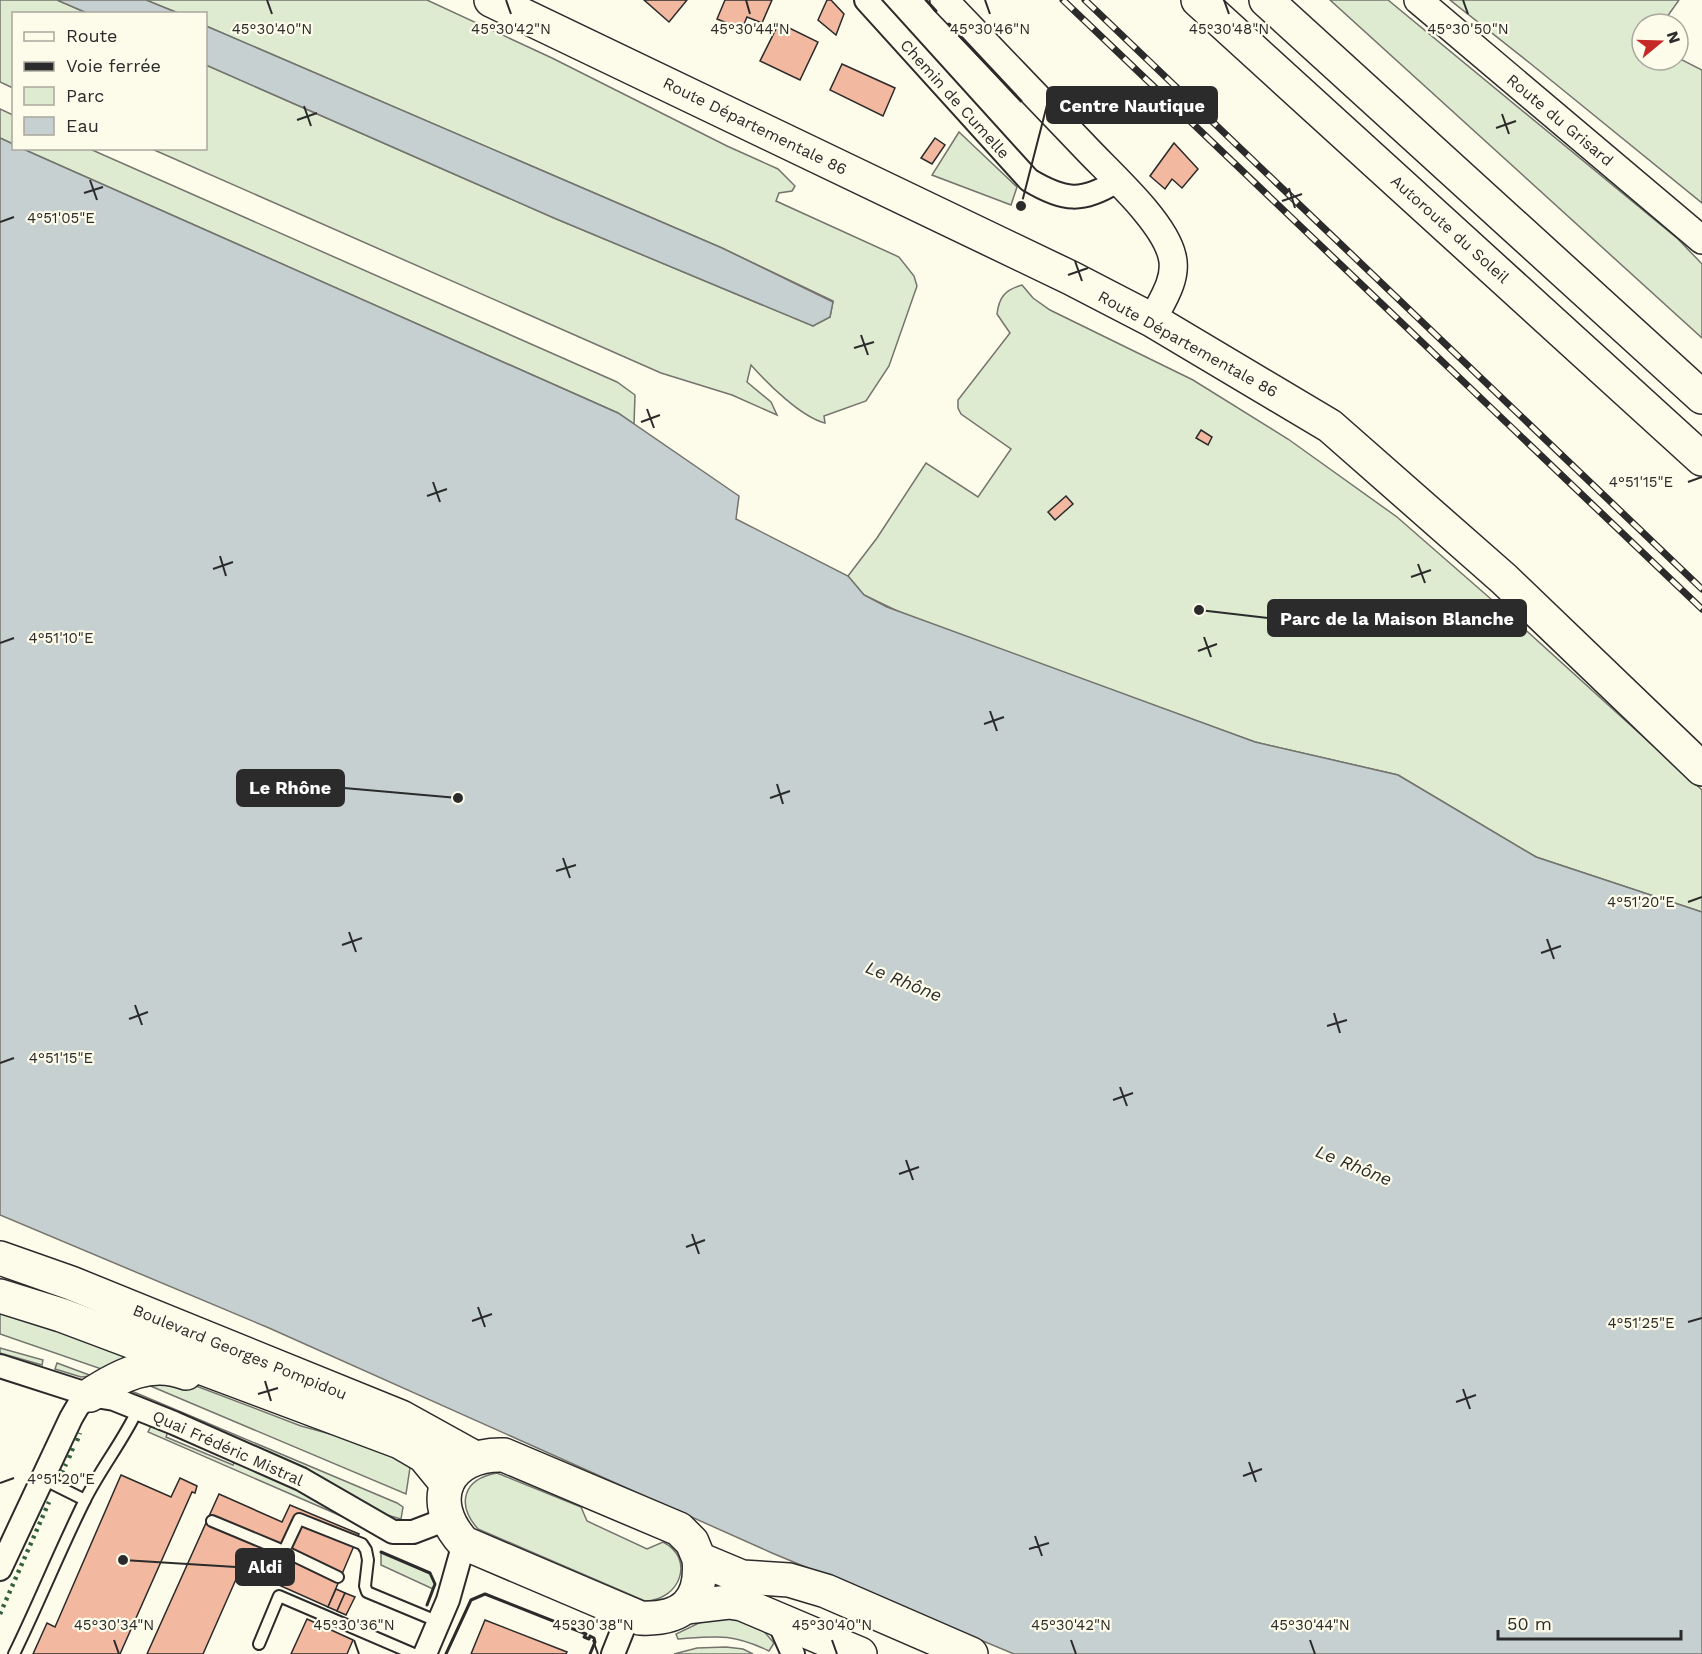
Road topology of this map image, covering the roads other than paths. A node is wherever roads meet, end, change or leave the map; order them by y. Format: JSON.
{"nodes":[{"id":1,"x":491,"y":0,"type":"edge"},
{"id":2,"x":866,"y":0,"type":"edge"},
{"id":3,"x":944,"y":0,"type":"edge"},
{"id":4,"x":1198,"y":0,"type":"edge"},
{"id":5,"x":1266,"y":0,"type":"edge"},
{"id":6,"x":1418,"y":0,"type":"edge"},
{"id":7,"x":1117,"y":181,"type":"junction"},
{"id":8,"x":1702,"y":240,"type":"edge"},
{"id":9,"x":1152,"y":320,"type":"junction"},
{"id":10,"x":1702,"y":397,"type":"edge"},
{"id":11,"x":1702,"y":459,"type":"edge"},
{"id":12,"x":1702,"y":769,"type":"edge"},
{"id":13,"x":0,"y":1258,"type":"edge"},
{"id":14,"x":0,"y":1296,"type":"edge"},
{"id":15,"x":0,"y":1366,"type":"edge"},
{"id":16,"x":90,"y":1395,"type":"junction"},
{"id":17,"x":138,"y":1409,"type":"junction"},
{"id":18,"x":311,"y":1410,"type":"junction"},
{"id":19,"x":475,"y":1458,"type":"junction"},
{"id":20,"x":43,"y":1479,"type":"junction"},
{"id":21,"x":447,"y":1484,"type":"junction"},
{"id":22,"x":85,"y":1500,"type":"junction"},
{"id":23,"x":212,"y":1521,"type":"dead end"},
{"id":24,"x":455,"y":1531,"type":"junction"},
{"id":25,"x":284,"y":1551,"type":"junction"},
{"id":26,"x":699,"y":1559,"type":"junction"},
{"id":27,"x":0,"y":1569,"type":"edge"},
{"id":28,"x":338,"y":1577,"type":"dead end"},
{"id":29,"x":686,"y":1607,"type":"junction"},
{"id":30,"x":629,"y":1614,"type":"junction"},
{"id":31,"x":777,"y":1618,"type":"junction"},
{"id":32,"x":439,"y":1622,"type":"junction"},
{"id":33,"x":259,"y":1644,"type":"dead end"},
{"id":34,"x":14,"y":1654,"type":"edge"},
{"id":35,"x":414,"y":1654,"type":"edge"},
{"id":36,"x":425,"y":1654,"type":"edge"},
{"id":37,"x":613,"y":1654,"type":"edge"},
{"id":38,"x":793,"y":1654,"type":"edge"},
{"id":39,"x":860,"y":1654,"type":"edge"},
{"id":40,"x":971,"y":1654,"type":"edge"}],
"edges":[{"from":1,"to":9,"type":"main road","name":"Route Départementale 86"},
{"from":2,"to":7,"type":"street","name":"Chemin de Cumelle"},
{"from":3,"to":7,"type":"street"},
{"from":4,"to":11,"type":"main road","name":"Autoroute du Soleil"},
{"from":5,"to":10,"type":"main road"},
{"from":6,"to":8,"type":"street","name":"Route du Grisard"},
{"from":7,"to":9,"type":"street"},
{"from":9,"to":12,"type":"main road","name":"Route Départementale 86"},
{"from":13,"to":19,"type":"main road","name":"Boulevard Georges Pompidou"},
{"from":14,"to":18,"type":"main road","name":"Boulevard Georges Pompidou"},
{"from":15,"to":16,"type":"street","name":"Quai Frédéric Mistral"},
{"from":16,"to":17,"type":"street","name":"Quai Frédéric Mistral"},
{"from":16,"to":18,"type":"main road"},
{"from":16,"to":20,"type":"street"},
{"from":17,"to":22,"type":"lane"},
{"from":17,"to":24,"type":"street","name":"Quai Frédéric Mistral"},
{"from":18,"to":21,"type":"main road","name":"Boulevard Georges Pompidou"},
{"from":19,"to":21,"type":"main road"},
{"from":19,"to":26,"type":"main road"},
{"from":20,"to":22,"type":"lane"},
{"from":20,"to":27,"type":"street"},
{"from":21,"to":24,"type":"main road"},
{"from":22,"to":34,"type":"lane"},
{"from":23,"to":25,"type":"lane"},
{"from":24,"to":30,"type":"main road"},
{"from":24,"to":32,"type":"street"},
{"from":25,"to":28,"type":"lane"},
{"from":25,"to":32,"type":"lane"},
{"from":26,"to":29,"type":"main road"},
{"from":26,"to":40,"type":"main road"},
{"from":29,"to":30,"type":"main road"},
{"from":29,"to":31,"type":"main road"},
{"from":30,"to":37,"type":"street"},
{"from":31,"to":38,"type":"street"},
{"from":31,"to":39,"type":"main road"},
{"from":32,"to":36,"type":"street"},
{"from":33,"to":35,"type":"lane"}]}
